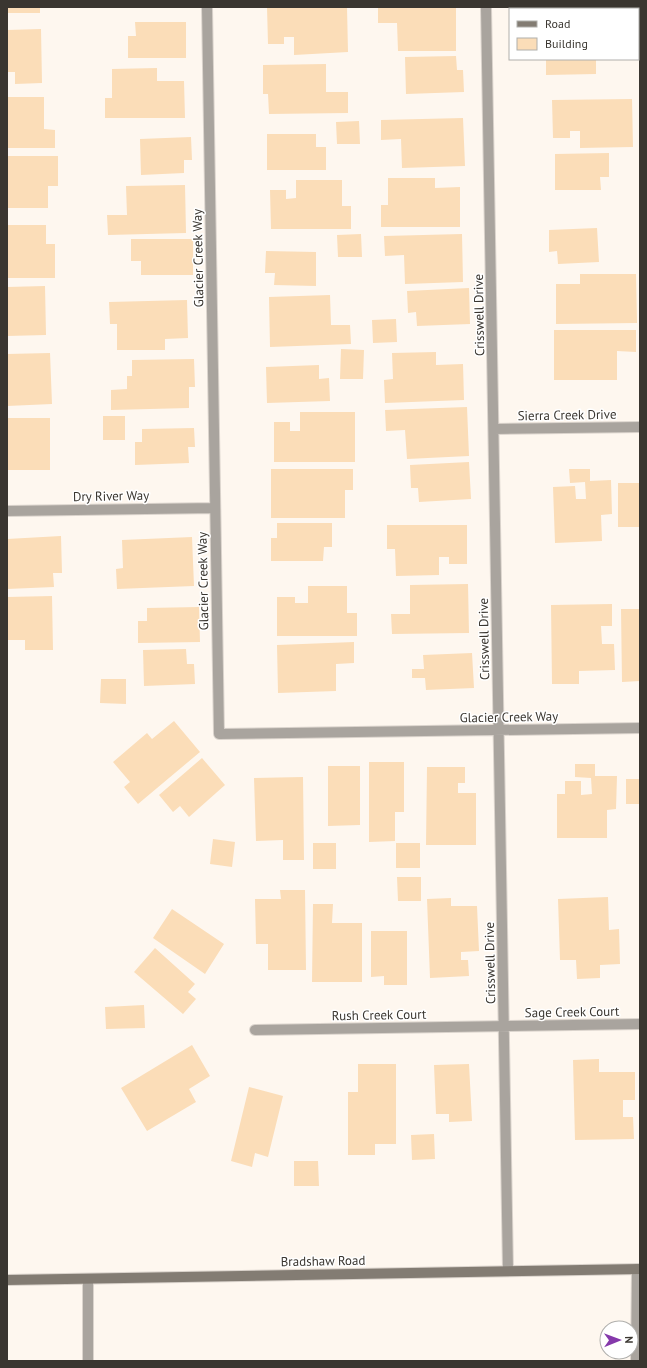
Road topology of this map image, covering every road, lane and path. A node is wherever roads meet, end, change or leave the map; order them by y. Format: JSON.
{"nodes":[{"id":1,"x":207,"y":7,"type":"edge"},
{"id":2,"x":486,"y":7,"type":"edge"},
{"id":3,"x":640,"y":427,"type":"edge"},
{"id":4,"x":494,"y":429,"type":"junction"},
{"id":5,"x":215,"y":508,"type":"junction"},
{"id":6,"x":7,"y":511,"type":"edge"},
{"id":7,"x":640,"y":728,"type":"edge"},
{"id":8,"x":499,"y":730,"type":"junction"},
{"id":9,"x":640,"y":1024,"type":"edge"},
{"id":10,"x":504,"y":1026,"type":"junction"},
{"id":11,"x":255,"y":1030,"type":"dead end"},
{"id":12,"x":638,"y":1269,"type":"edge"},
{"id":13,"x":508,"y":1271,"type":"junction"},
{"id":14,"x":88,"y":1279,"type":"junction"},
{"id":15,"x":7,"y":1280,"type":"edge"},
{"id":16,"x":88,"y":1361,"type":"edge"},
{"id":17,"x":636,"y":1361,"type":"edge"}],
"edges":[{"from":1,"to":5,"type":"street","name":"Glacier Creek Way"},
{"from":2,"to":4,"type":"street","name":"Crisswell Drive"},
{"from":3,"to":4,"type":"street","name":"Sierra Creek Drive"},
{"from":4,"to":8,"type":"street","name":"Crisswell Drive"},
{"from":5,"to":6,"type":"street","name":"Dry River Way"},
{"from":5,"to":8,"type":"street","name":"Glacier Creek Way"},
{"from":7,"to":8,"type":"street","name":"Glacier Creek Way"},
{"from":8,"to":10,"type":"street","name":"Crisswell Drive"},
{"from":9,"to":10,"type":"street","name":"Sage Creek Court"},
{"from":10,"to":11,"type":"street","name":"Rush Creek Court"},
{"from":10,"to":13,"type":"street","name":"Crisswell Drive"},
{"from":12,"to":13,"type":"main road","name":"Bradshaw Road"},
{"from":12,"to":17,"type":"street"},
{"from":13,"to":14,"type":"main road","name":"Bradshaw Road"},
{"from":14,"to":15,"type":"main road","name":"Bradshaw Road"},
{"from":14,"to":16,"type":"street"}]}
